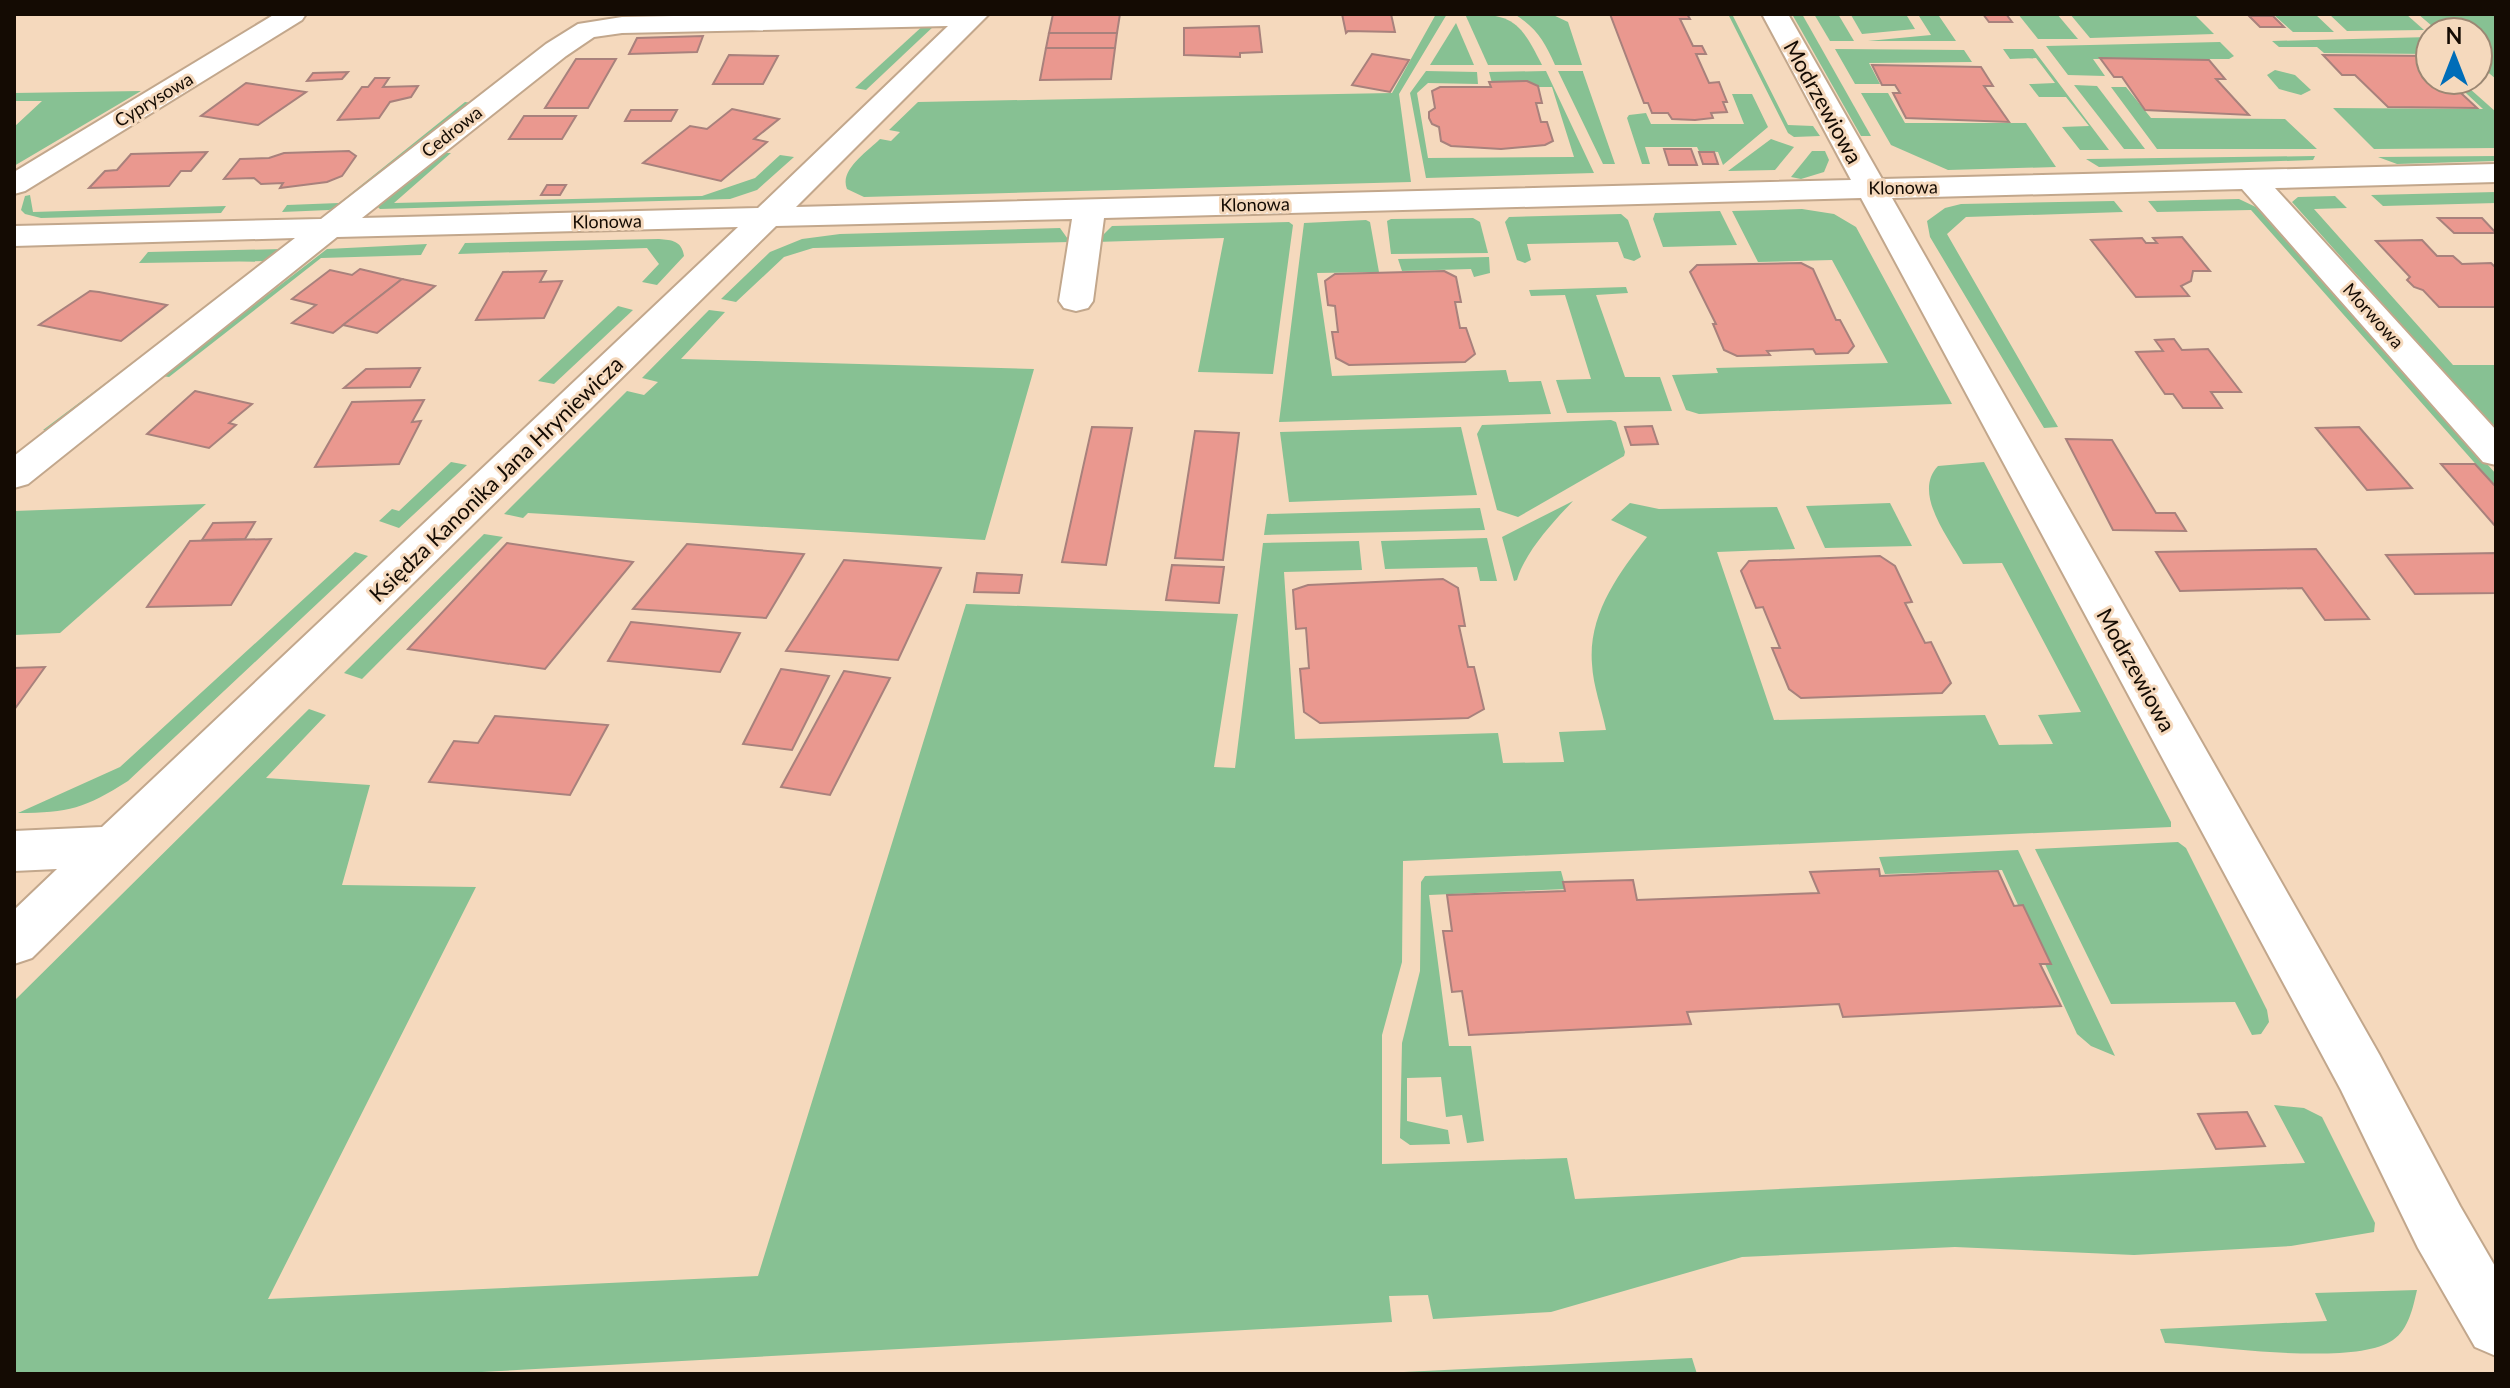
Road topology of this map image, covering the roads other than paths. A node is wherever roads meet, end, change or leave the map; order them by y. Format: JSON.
{"nodes":[{"id":1,"x":293,"y":14,"type":"edge"},
{"id":2,"x":1775,"y":14,"type":"edge"},
{"id":3,"x":974,"y":16,"type":"edge"},
{"id":4,"x":2496,"y":173,"type":"edge"},
{"id":5,"x":2250,"y":179,"type":"junction"},
{"id":6,"x":14,"y":185,"type":"edge"},
{"id":7,"x":1870,"y":188,"type":"junction"},
{"id":8,"x":1089,"y":210,"type":"junction"},
{"id":9,"x":766,"y":218,"type":"junction"},
{"id":10,"x":332,"y":229,"type":"junction"},
{"id":11,"x":14,"y":236,"type":"edge"},
{"id":12,"x":1076,"y":301,"type":"dead end"},
{"id":13,"x":2496,"y":453,"type":"edge"},
{"id":14,"x":14,"y":475,"type":"edge"},
{"id":15,"x":112,"y":847,"type":"junction"},
{"id":16,"x":14,"y":851,"type":"edge"},
{"id":17,"x":14,"y":942,"type":"edge"},
{"id":18,"x":2496,"y":1326,"type":"edge"}],
"edges":[{"from":1,"to":6,"type":"street","name":"Cyprysowa"},
{"from":2,"to":7,"type":"street","name":"Modrzewiowa"},
{"from":3,"to":9,"type":"street","name":"Księdza Kanonika Jana Hryniewicza"},
{"from":3,"to":10,"type":"street","name":"Cedrowa"},
{"from":4,"to":5,"type":"street","name":"Klonowa"},
{"from":5,"to":7,"type":"street","name":"Klonowa"},
{"from":5,"to":13,"type":"street","name":"Morwowa"},
{"from":7,"to":8,"type":"street","name":"Klonowa"},
{"from":7,"to":18,"type":"street","name":"Modrzewiowa"},
{"from":8,"to":9,"type":"street","name":"Klonowa"},
{"from":8,"to":12,"type":"street"},
{"from":9,"to":10,"type":"street","name":"Klonowa"},
{"from":9,"to":15,"type":"street","name":"Księdza Kanonika Jana Hryniewicza"},
{"from":10,"to":11,"type":"street","name":"Klonowa"},
{"from":10,"to":14,"type":"street","name":"Cedrowa"},
{"from":15,"to":16,"type":"street"},
{"from":15,"to":17,"type":"street","name":"Księdza Kanonika Jana Hryniewicza"}]}
